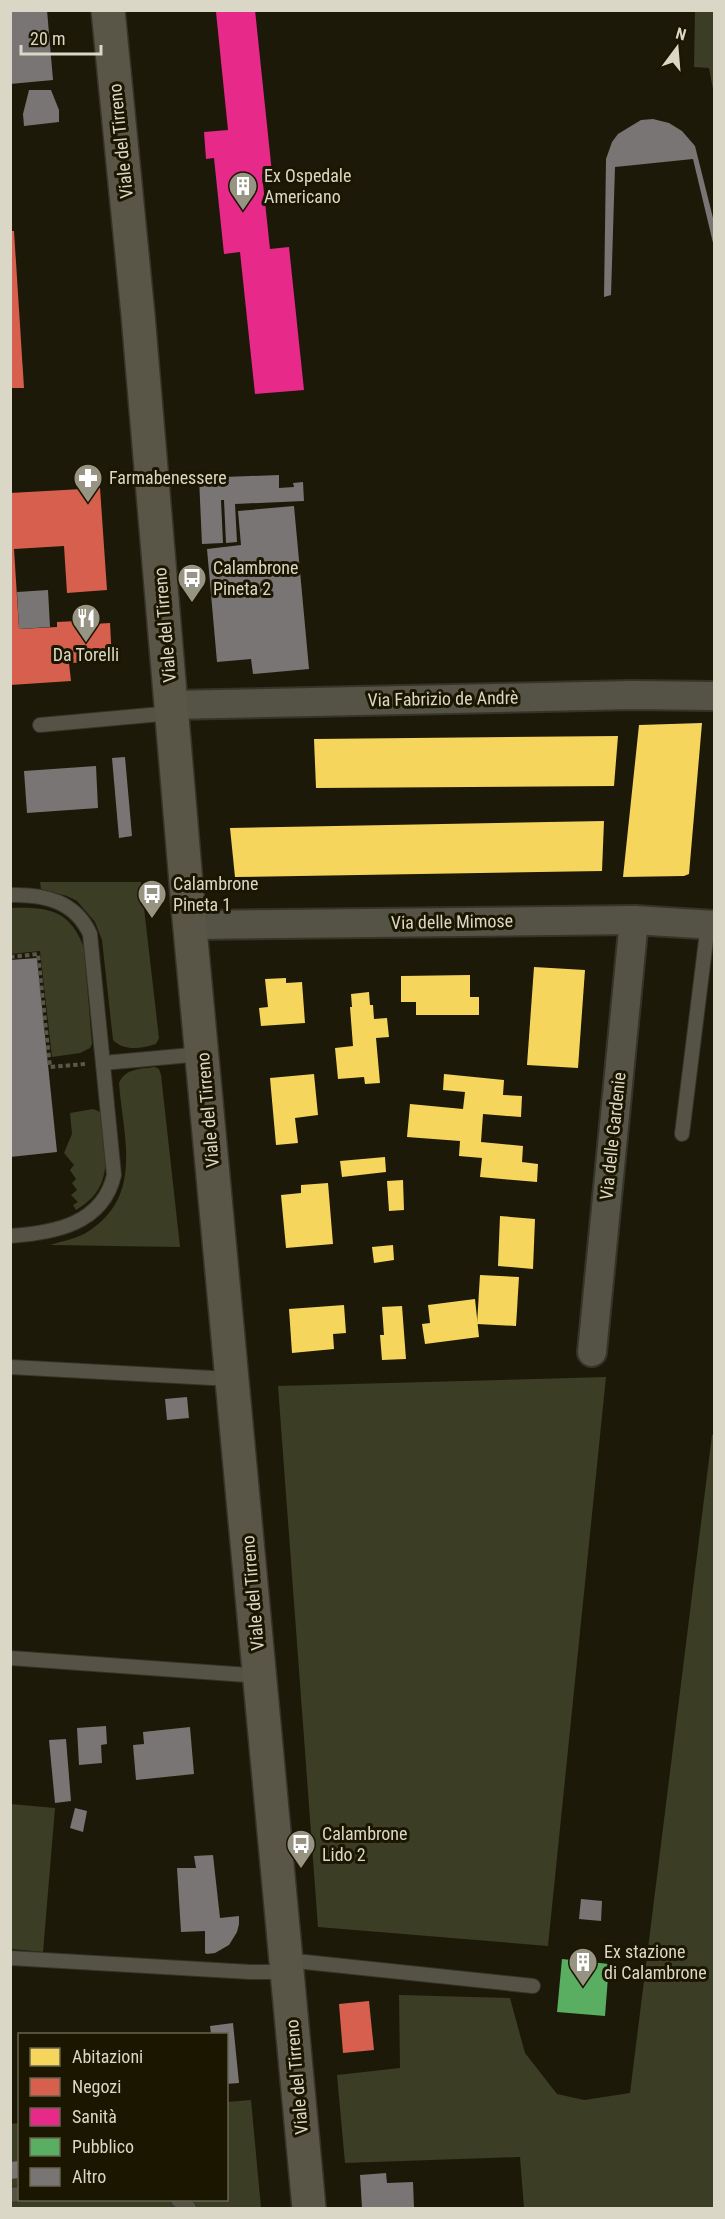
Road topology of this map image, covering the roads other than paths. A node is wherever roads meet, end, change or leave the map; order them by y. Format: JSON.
{"nodes":[{"id":1,"x":108,"y":10,"type":"edge"},
{"id":2,"x":714,"y":696,"type":"edge"},
{"id":3,"x":172,"y":709,"type":"junction"},
{"id":4,"x":40,"y":725,"type":"dead end"},
{"id":5,"x":10,"y":895,"type":"edge"},
{"id":6,"x":634,"y":920,"type":"junction"},
{"id":7,"x":711,"y":924,"type":"edge"},
{"id":8,"x":190,"y":925,"type":"junction"},
{"id":9,"x":202,"y":1054,"type":"junction"},
{"id":10,"x":103,"y":1063,"type":"junction"},
{"id":11,"x":682,"y":1134,"type":"dead end"},
{"id":12,"x":10,"y":1236,"type":"edge"},
{"id":13,"x":592,"y":1352,"type":"dead end"},
{"id":14,"x":10,"y":1367,"type":"edge"},
{"id":15,"x":233,"y":1379,"type":"junction"},
{"id":16,"x":10,"y":1658,"type":"edge"},
{"id":17,"x":261,"y":1676,"type":"junction"},
{"id":18,"x":10,"y":1958,"type":"edge"},
{"id":19,"x":287,"y":1966,"type":"junction"},
{"id":20,"x":533,"y":1986,"type":"dead end"},
{"id":21,"x":309,"y":2208,"type":"edge"}],
"edges":[{"from":1,"to":3,"type":"main road","name":"Viale del Tirreno"},
{"from":2,"to":3,"type":"street","name":"Via Fabrizio de Andrè"},
{"from":3,"to":4,"type":"lane"},
{"from":3,"to":8,"type":"main road","name":"Viale del Tirreno"},
{"from":5,"to":10,"type":"lane"},
{"from":6,"to":7,"type":"street","name":"Via delle Mimose"},
{"from":6,"to":8,"type":"street","name":"Via delle Mimose"},
{"from":6,"to":13,"type":"street","name":"Via delle Gardenie"},
{"from":7,"to":11,"type":"lane"},
{"from":8,"to":9,"type":"main road","name":"Viale del Tirreno"},
{"from":9,"to":10,"type":"lane"},
{"from":9,"to":15,"type":"main road","name":"Viale del Tirreno"},
{"from":10,"to":12,"type":"lane"},
{"from":14,"to":15,"type":"lane"},
{"from":15,"to":17,"type":"main road","name":"Viale del Tirreno"},
{"from":16,"to":17,"type":"lane"},
{"from":17,"to":19,"type":"main road","name":"Viale del Tirreno"},
{"from":18,"to":19,"type":"lane"},
{"from":19,"to":20,"type":"lane"},
{"from":19,"to":21,"type":"main road","name":"Viale del Tirreno"}]}
